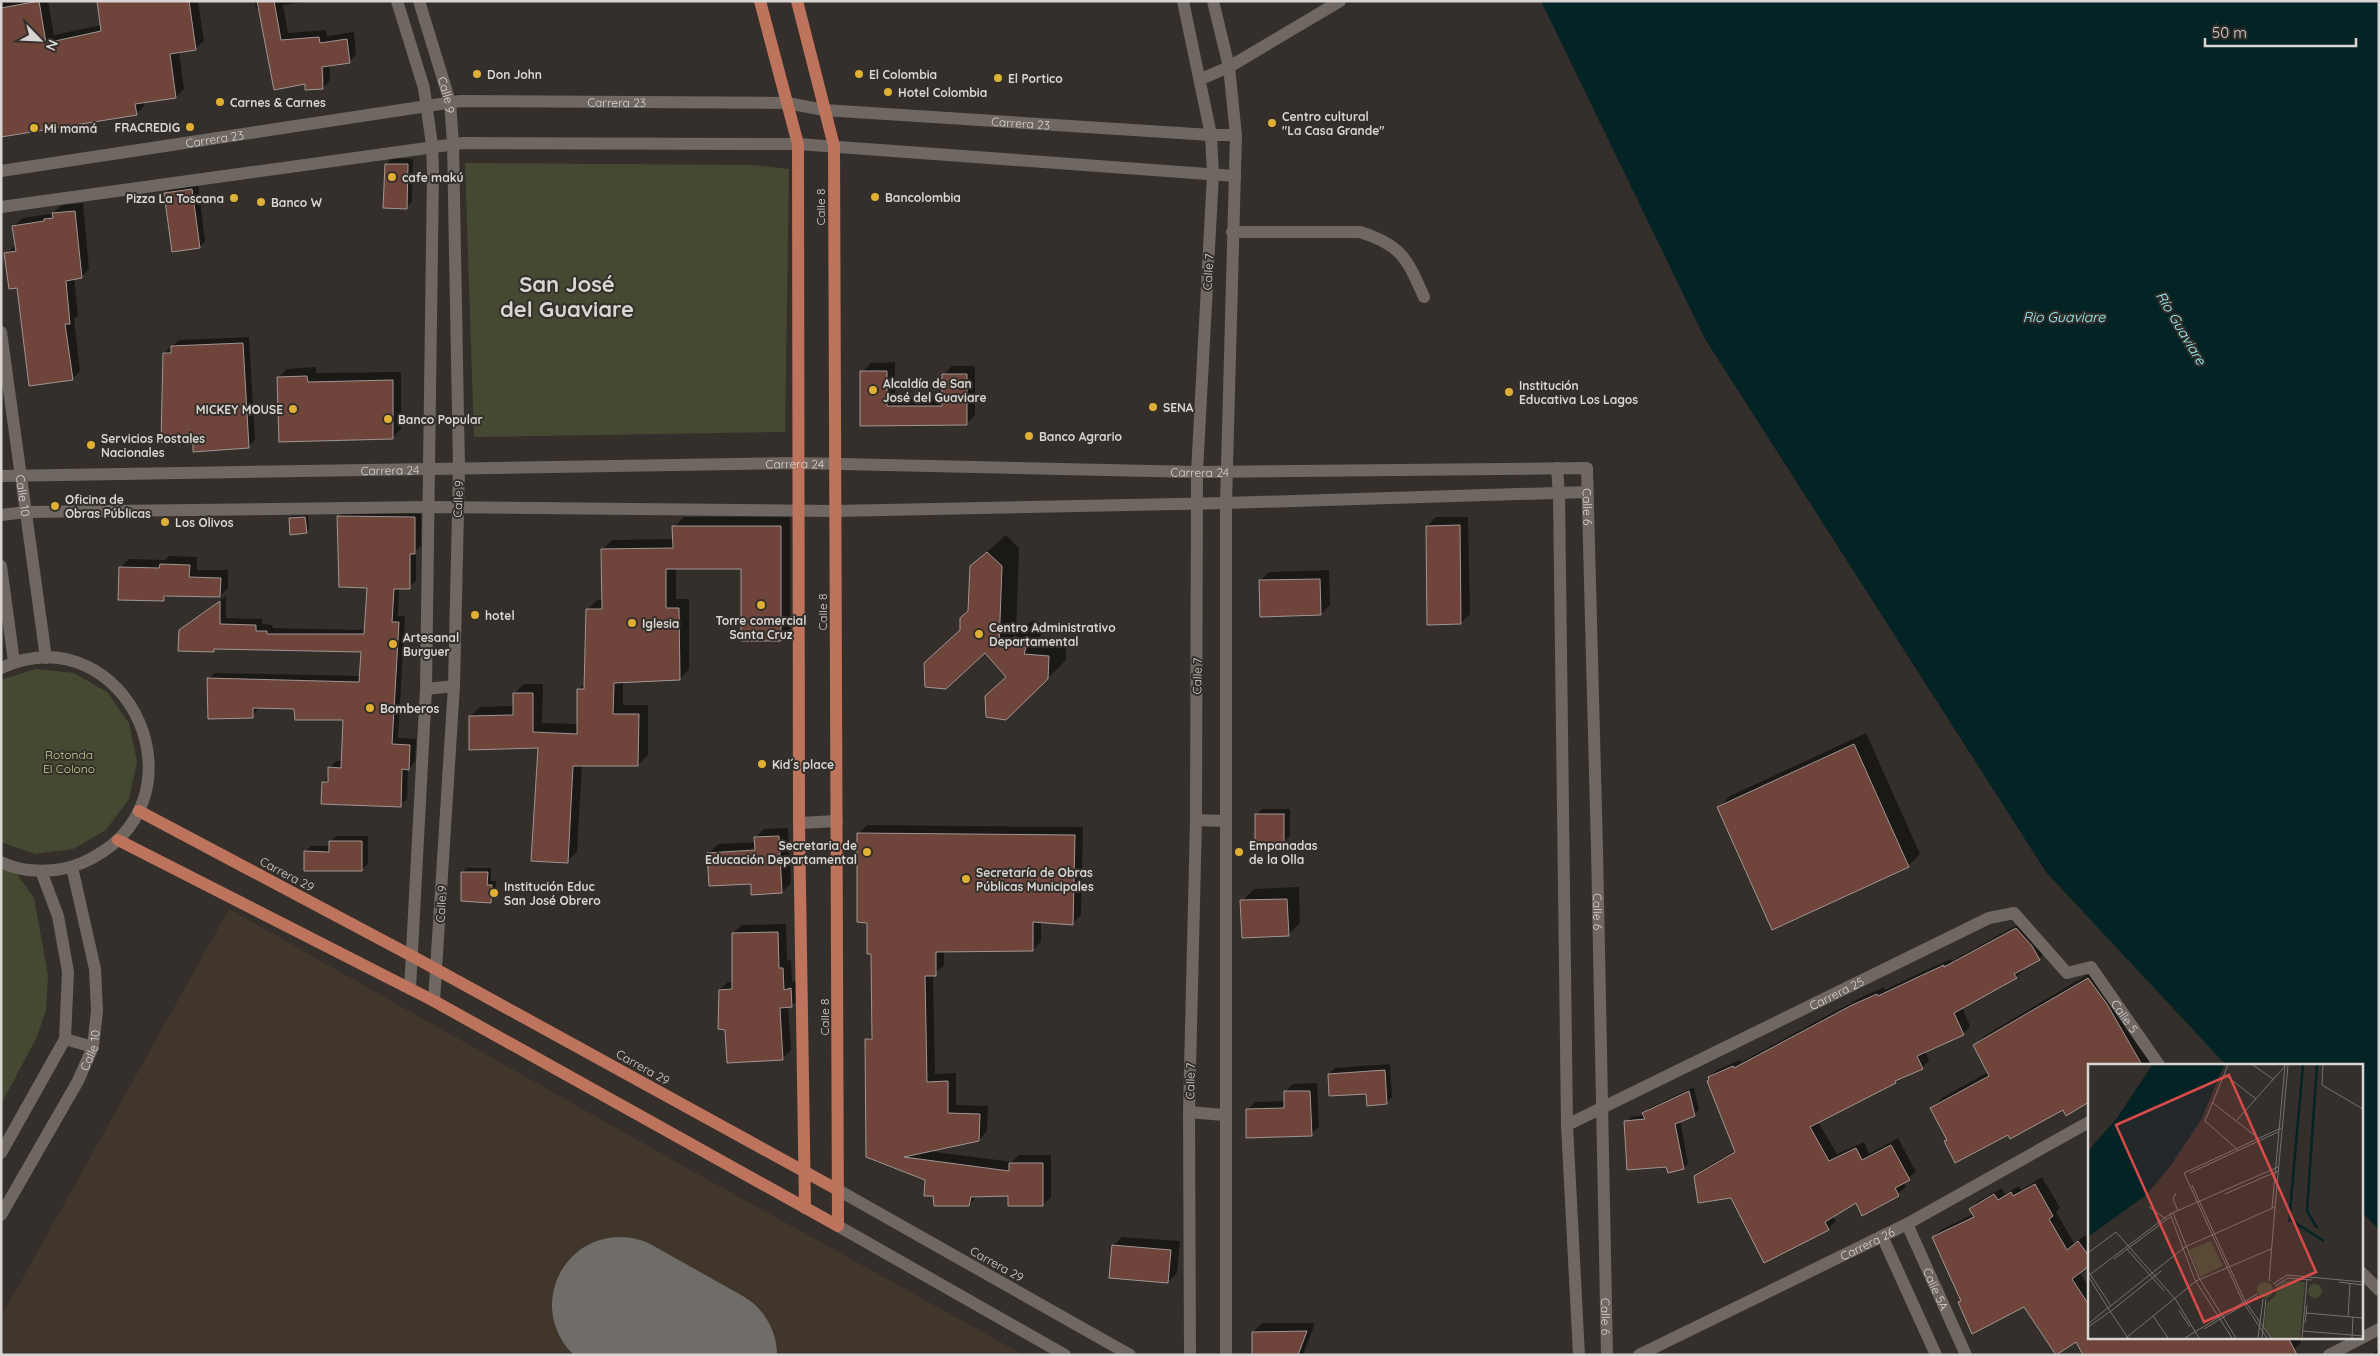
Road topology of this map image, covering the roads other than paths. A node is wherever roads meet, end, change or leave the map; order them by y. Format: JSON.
{"nodes":[{"id":1,"x":397,"y":1,"type":"edge"},
{"id":2,"x":419,"y":1,"type":"edge"},
{"id":3,"x":760,"y":1,"type":"edge"},
{"id":4,"x":797,"y":1,"type":"edge"},
{"id":5,"x":1183,"y":1,"type":"edge"},
{"id":6,"x":1213,"y":1,"type":"edge"},
{"id":7,"x":1340,"y":1,"type":"edge"},
{"id":8,"x":1229,"y":67,"type":"junction"},
{"id":9,"x":1201,"y":79,"type":"junction"},
{"id":10,"x":450,"y":102,"type":"junction"},
{"id":11,"x":787,"y":103,"type":"junction"},
{"id":12,"x":427,"y":105,"type":"junction"},
{"id":13,"x":824,"y":110,"type":"junction"},
{"id":14,"x":1211,"y":135,"type":"junction"},
{"id":15,"x":1236,"y":135,"type":"junction"},
{"id":16,"x":453,"y":143,"type":"junction"},
{"id":17,"x":798,"y":144,"type":"junction"},
{"id":18,"x":432,"y":145,"type":"junction"},
{"id":19,"x":834,"y":146,"type":"junction"},
{"id":20,"x":1,"y":172,"type":"edge"},
{"id":21,"x":1212,"y":174,"type":"junction"},
{"id":22,"x":1235,"y":176,"type":"junction"},
{"id":23,"x":1,"y":207,"type":"edge"},
{"id":24,"x":1232,"y":232,"type":"junction"},
{"id":25,"x":1424,"y":297,"type":"dead end"},
{"id":26,"x":1,"y":332,"type":"edge"},
{"id":27,"x":798,"y":463,"type":"junction"},
{"id":28,"x":835,"y":464,"type":"junction"},
{"id":29,"x":428,"y":468,"type":"junction"},
{"id":30,"x":459,"y":468,"type":"junction"},
{"id":31,"x":1557,"y":468,"type":"junction"},
{"id":32,"x":1587,"y":468,"type":"joint"},
{"id":33,"x":1227,"y":471,"type":"junction"},
{"id":34,"x":1198,"y":472,"type":"junction"},
{"id":35,"x":21,"y":475,"type":"junction"},
{"id":36,"x":1,"y":476,"type":"edge"},
{"id":37,"x":1587,"y":492,"type":"junction"},
{"id":38,"x":1559,"y":494,"type":"junction"},
{"id":39,"x":1199,"y":503,"type":"junction"},
{"id":40,"x":1226,"y":503,"type":"junction"},
{"id":41,"x":429,"y":507,"type":"junction"},
{"id":42,"x":457,"y":507,"type":"junction"},
{"id":43,"x":799,"y":510,"type":"junction"},
{"id":44,"x":835,"y":511,"type":"junction"},
{"id":45,"x":26,"y":512,"type":"junction"},
{"id":46,"x":1,"y":515,"type":"edge"},
{"id":47,"x":1,"y":566,"type":"edge"},
{"id":48,"x":46,"y":658,"type":"junction"},
{"id":49,"x":14,"y":662,"type":"junction"},
{"id":50,"x":1,"y":668,"type":"edge"},
{"id":51,"x":454,"y":686,"type":"junction"},
{"id":52,"x":426,"y":689,"type":"junction"},
{"id":53,"x":139,"y":811,"type":"junction"},
{"id":54,"x":1196,"y":820,"type":"junction"},
{"id":55,"x":837,"y":821,"type":"junction"},
{"id":56,"x":1224,"y":821,"type":"junction"},
{"id":57,"x":799,"y":823,"type":"junction"},
{"id":58,"x":118,"y":840,"type":"junction"},
{"id":59,"x":1,"y":862,"type":"edge"},
{"id":60,"x":72,"y":867,"type":"junction"},
{"id":61,"x":41,"y":871,"type":"junction"},
{"id":62,"x":412,"y":956,"type":"junction"},
{"id":63,"x":2091,"y":968,"type":"joint"},
{"id":64,"x":437,"y":971,"type":"junction"},
{"id":65,"x":410,"y":989,"type":"junction"},
{"id":66,"x":434,"y":1001,"type":"junction"},
{"id":67,"x":65,"y":1039,"type":"junction"},
{"id":68,"x":93,"y":1047,"type":"junction"},
{"id":69,"x":2158,"y":1064,"type":"edge"},
{"id":70,"x":1602,"y":1106,"type":"junction"},
{"id":71,"x":1189,"y":1112,"type":"junction"},
{"id":72,"x":1224,"y":1115,"type":"junction"},
{"id":73,"x":2088,"y":1123,"type":"edge"},
{"id":74,"x":1567,"y":1125,"type":"junction"},
{"id":75,"x":1,"y":1153,"type":"edge"},
{"id":76,"x":806,"y":1172,"type":"junction"},
{"id":77,"x":838,"y":1190,"type":"junction"},
{"id":78,"x":806,"y":1208,"type":"junction"},
{"id":79,"x":1,"y":1215,"type":"edge"},
{"id":80,"x":1907,"y":1224,"type":"junction"},
{"id":81,"x":838,"y":1226,"type":"junction"},
{"id":82,"x":1882,"y":1236,"type":"junction"},
{"id":83,"x":2362,"y":1273,"type":"edge"},
{"id":84,"x":2379,"y":1290,"type":"edge"},
{"id":85,"x":2379,"y":1329,"type":"edge"},
{"id":86,"x":2362,"y":1338,"type":"edge"},
{"id":87,"x":2362,"y":1338,"type":"edge"},
{"id":88,"x":1065,"y":1355,"type":"edge"},
{"id":89,"x":1130,"y":1355,"type":"edge"},
{"id":90,"x":1190,"y":1355,"type":"edge"},
{"id":91,"x":1226,"y":1355,"type":"edge"},
{"id":92,"x":1579,"y":1355,"type":"edge"},
{"id":93,"x":1607,"y":1355,"type":"edge"},
{"id":94,"x":1639,"y":1355,"type":"edge"},
{"id":95,"x":1936,"y":1355,"type":"edge"},
{"id":96,"x":1966,"y":1355,"type":"edge"},
{"id":97,"x":2329,"y":1355,"type":"edge"}],
"edges":[{"from":1,"to":12,"type":"street","name":"Calle 9"},
{"from":2,"to":10,"type":"street","name":"Calle 9"},
{"from":3,"to":11,"type":"main road","name":"Calle 8"},
{"from":4,"to":13,"type":"main road","name":"Calle 8"},
{"from":5,"to":9,"type":"street","name":"Calle 7"},
{"from":6,"to":8,"type":"street","name":"Calle 7"},
{"from":7,"to":8,"type":"street"},
{"from":8,"to":9,"type":"street"},
{"from":8,"to":15,"type":"street","name":"Calle 7"},
{"from":9,"to":14,"type":"street","name":"Calle 7"},
{"from":10,"to":11,"type":"street","name":"Carrera 23"},
{"from":10,"to":12,"type":"street","name":"Carrera 23"},
{"from":10,"to":16,"type":"street","name":"Calle 9"},
{"from":11,"to":13,"type":"street","name":"Carrera 23"},
{"from":11,"to":17,"type":"main road","name":"Calle 8"},
{"from":12,"to":18,"type":"street","name":"Calle 9"},
{"from":12,"to":20,"type":"street","name":"Carrera 23"},
{"from":13,"to":14,"type":"street","name":"Carrera 23"},
{"from":13,"to":19,"type":"main road","name":"Calle 8"},
{"from":14,"to":15,"type":"street","name":"Carrera 23"},
{"from":14,"to":21,"type":"street","name":"Calle 7"},
{"from":15,"to":22,"type":"street","name":"Calle 7"},
{"from":16,"to":17,"type":"street"},
{"from":16,"to":18,"type":"street"},
{"from":16,"to":30,"type":"street","name":"Calle 9"},
{"from":17,"to":19,"type":"street"},
{"from":17,"to":27,"type":"main road","name":"Calle 8"},
{"from":18,"to":23,"type":"street"},
{"from":18,"to":29,"type":"street","name":"Calle 9"},
{"from":19,"to":21,"type":"street"},
{"from":19,"to":28,"type":"main road","name":"Calle 8"},
{"from":21,"to":22,"type":"street"},
{"from":21,"to":34,"type":"street","name":"Calle 7"},
{"from":22,"to":24,"type":"street","name":"Calle 7"},
{"from":24,"to":25,"type":"street"},
{"from":24,"to":33,"type":"street","name":"Calle 7"},
{"from":26,"to":35,"type":"street","name":"Calle 10"},
{"from":27,"to":28,"type":"street","name":"Carrera 24"},
{"from":27,"to":30,"type":"street","name":"Carrera 24"},
{"from":27,"to":43,"type":"main road","name":"Calle 8"},
{"from":28,"to":34,"type":"street","name":"Carrera 24"},
{"from":28,"to":44,"type":"main road","name":"Calle 8"},
{"from":29,"to":30,"type":"street","name":"Carrera 24"},
{"from":29,"to":35,"type":"street","name":"Carrera 24"},
{"from":29,"to":41,"type":"street","name":"Calle 9"},
{"from":30,"to":42,"type":"street","name":"Calle 9"},
{"from":31,"to":32,"type":"street","name":"Carrera 24"},
{"from":31,"to":33,"type":"street","name":"Carrera 24"},
{"from":31,"to":38,"type":"street"},
{"from":32,"to":37,"type":"street","name":"Calle 6"},
{"from":33,"to":34,"type":"street","name":"Carrera 24"},
{"from":33,"to":40,"type":"street","name":"Calle 7"},
{"from":34,"to":39,"type":"street","name":"Calle 7"},
{"from":35,"to":36,"type":"street","name":"Carrera 24"},
{"from":35,"to":45,"type":"street","name":"Calle 10"},
{"from":37,"to":38,"type":"street"},
{"from":37,"to":70,"type":"street","name":"Calle 6"},
{"from":38,"to":40,"type":"street"},
{"from":38,"to":74,"type":"street"},
{"from":39,"to":40,"type":"street"},
{"from":39,"to":44,"type":"street"},
{"from":39,"to":54,"type":"street","name":"Calle 7"},
{"from":40,"to":56,"type":"street","name":"Calle 7"},
{"from":41,"to":42,"type":"street"},
{"from":41,"to":45,"type":"street"},
{"from":41,"to":52,"type":"street","name":"Calle 9"},
{"from":42,"to":43,"type":"street"},
{"from":42,"to":51,"type":"street","name":"Calle 9"},
{"from":43,"to":44,"type":"street"},
{"from":43,"to":57,"type":"main road","name":"Calle 8"},
{"from":44,"to":55,"type":"main road","name":"Calle 8"},
{"from":45,"to":46,"type":"street"},
{"from":45,"to":48,"type":"street","name":"Calle 10"},
{"from":47,"to":49,"type":"street"},
{"from":48,"to":49,"type":"street"},
{"from":48,"to":53,"type":"street"},
{"from":49,"to":50,"type":"street"},
{"from":51,"to":52,"type":"street"},
{"from":51,"to":64,"type":"street","name":"Calle 9"},
{"from":52,"to":62,"type":"street","name":"Calle 9"},
{"from":53,"to":58,"type":"street"},
{"from":53,"to":62,"type":"main road","name":"Carrera 29"},
{"from":54,"to":56,"type":"street"},
{"from":54,"to":71,"type":"street","name":"Calle 7"},
{"from":55,"to":57,"type":"street"},
{"from":55,"to":77,"type":"main road","name":"Calle 8"},
{"from":56,"to":72,"type":"street","name":"Calle 7"},
{"from":57,"to":76,"type":"main road","name":"Calle 8"},
{"from":58,"to":60,"type":"street"},
{"from":58,"to":65,"type":"main road"},
{"from":59,"to":61,"type":"street"},
{"from":60,"to":61,"type":"street"},
{"from":60,"to":68,"type":"street","name":"Calle 10"},
{"from":61,"to":67,"type":"street","name":"Calle 10"},
{"from":62,"to":64,"type":"main road","name":"Carrera 29"},
{"from":62,"to":65,"type":"street","name":"Calle 9"},
{"from":63,"to":69,"type":"street","name":"Calle 5"},
{"from":63,"to":70,"type":"street","name":"Carrera 25"},
{"from":64,"to":66,"type":"street","name":"Calle 9"},
{"from":64,"to":76,"type":"main road","name":"Carrera 29"},
{"from":65,"to":66,"type":"main road"},
{"from":66,"to":78,"type":"main road"},
{"from":67,"to":68,"type":"street"},
{"from":67,"to":75,"type":"street","name":"Calle 10"},
{"from":68,"to":79,"type":"street","name":"Calle 10"},
{"from":70,"to":74,"type":"street","name":"Carrera 25"},
{"from":70,"to":93,"type":"street","name":"Calle 6"},
{"from":71,"to":72,"type":"street"},
{"from":71,"to":90,"type":"street","name":"Calle 7"},
{"from":72,"to":91,"type":"street","name":"Calle 7"},
{"from":73,"to":80,"type":"street","name":"Carrera 26"},
{"from":74,"to":92,"type":"street"},
{"from":76,"to":77,"type":"main road","name":"Carrera 29"},
{"from":76,"to":78,"type":"main road","name":"Calle 8"},
{"from":77,"to":81,"type":"main road","name":"Calle 8"},
{"from":77,"to":89,"type":"street","name":"Carrera 29"},
{"from":78,"to":81,"type":"main road"},
{"from":80,"to":82,"type":"street","name":"Carrera 26"},
{"from":80,"to":96,"type":"street","name":"Calle 5A"},
{"from":81,"to":88,"type":"street"},
{"from":82,"to":94,"type":"street","name":"Carrera 26"},
{"from":82,"to":95,"type":"street"},
{"from":83,"to":84,"type":"street"},
{"from":85,"to":86,"type":"street"},
{"from":87,"to":97,"type":"street"}]}
